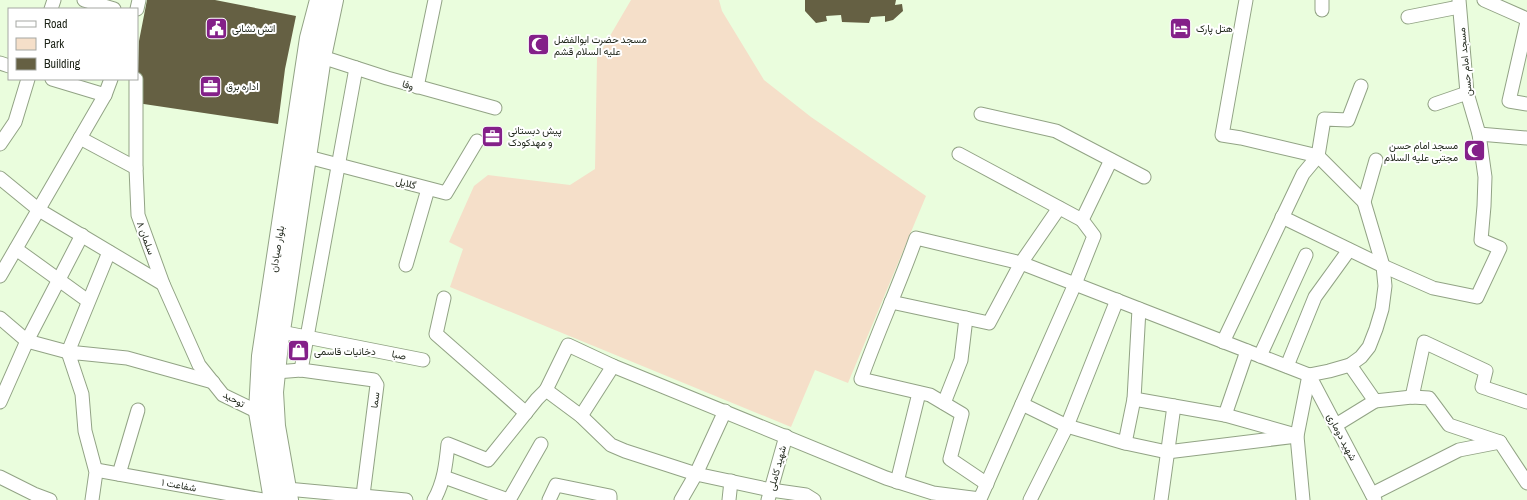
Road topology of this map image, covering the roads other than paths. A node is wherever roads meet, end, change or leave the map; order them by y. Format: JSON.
{"nodes":[{"id":1,"x":84,"y":0,"type":"edge"},
{"id":2,"x":319,"y":0,"type":"edge"},
{"id":3,"x":334,"y":0,"type":"edge"},
{"id":4,"x":435,"y":0,"type":"edge"},
{"id":5,"x":1246,"y":0,"type":"edge"},
{"id":6,"x":1484,"y":0,"type":"edge"},
{"id":7,"x":1459,"y":4,"type":"edge"},
{"id":8,"x":111,"y":8,"type":"edge"},
{"id":9,"x":1408,"y":17,"type":"dead end"},
{"id":10,"x":1527,"y":18,"type":"edge"},
{"id":11,"x":1527,"y":22,"type":"edge"},
{"id":12,"x":319,"y":46,"type":"junction"},
{"id":13,"x":356,"y":68,"type":"junction"},
{"id":14,"x":28,"y":80,"type":"edge"},
{"id":15,"x":56,"y":80,"type":"edge"},
{"id":16,"x":111,"y":80,"type":"edge"},
{"id":17,"x":136,"y":80,"type":"edge"},
{"id":18,"x":1361,"y":86,"type":"dead end"},
{"id":19,"x":417,"y":87,"type":"junction"},
{"id":20,"x":1467,"y":93,"type":"junction"},
{"id":21,"x":105,"y":94,"type":"junction"},
{"id":22,"x":1435,"y":104,"type":"dead end"},
{"id":23,"x":1527,"y":104,"type":"edge"},
{"id":24,"x":495,"y":108,"type":"dead end"},
{"id":25,"x":981,"y":114,"type":"dead end"},
{"id":26,"x":1478,"y":134,"type":"junction"},
{"id":27,"x":80,"y":138,"type":"junction"},
{"id":28,"x":1527,"y":138,"type":"edge"},
{"id":29,"x":477,"y":141,"type":"dead end"},
{"id":30,"x":0,"y":144,"type":"edge"},
{"id":31,"x":959,"y":154,"type":"dead end"},
{"id":32,"x":1318,"y":156,"type":"junction"},
{"id":33,"x":308,"y":157,"type":"junction"},
{"id":34,"x":1111,"y":160,"type":"junction"},
{"id":35,"x":1376,"y":160,"type":"dead end"},
{"id":36,"x":338,"y":166,"type":"junction"},
{"id":37,"x":136,"y":168,"type":"junction"},
{"id":38,"x":1144,"y":177,"type":"dead end"},
{"id":39,"x":0,"y":178,"type":"edge"},
{"id":40,"x":428,"y":189,"type":"junction"},
{"id":41,"x":1364,"y":202,"type":"junction"},
{"id":42,"x":1059,"y":208,"type":"junction"},
{"id":43,"x":39,"y":210,"type":"junction"},
{"id":44,"x":1282,"y":217,"type":"junction"},
{"id":45,"x":1082,"y":220,"type":"junction"},
{"id":46,"x":82,"y":235,"type":"junction"},
{"id":47,"x":16,"y":249,"type":"junction"},
{"id":48,"x":1349,"y":250,"type":"junction"},
{"id":49,"x":109,"y":252,"type":"junction"},
{"id":50,"x":1306,"y":255,"type":"dead end"},
{"id":51,"x":1021,"y":263,"type":"junction"},
{"id":52,"x":406,"y":265,"type":"dead end"},
{"id":53,"x":1383,"y":266,"type":"junction"},
{"id":54,"x":0,"y":276,"type":"edge"},
{"id":55,"x":59,"y":280,"type":"junction"},
{"id":56,"x":163,"y":284,"type":"junction"},
{"id":57,"x":1075,"y":284,"type":"junction"},
{"id":58,"x":444,"y":298,"type":"dead end"},
{"id":59,"x":1117,"y":300,"type":"junction"},
{"id":60,"x":88,"y":302,"type":"junction"},
{"id":61,"x":891,"y":302,"type":"junction"},
{"id":62,"x":1139,"y":309,"type":"junction"},
{"id":63,"x":0,"y":318,"type":"edge"},
{"id":64,"x":966,"y":318,"type":"junction"},
{"id":65,"x":281,"y":332,"type":"junction"},
{"id":66,"x":307,"y":337,"type":"junction"},
{"id":67,"x":27,"y":341,"type":"junction"},
{"id":68,"x":1223,"y":342,"type":"junction"},
{"id":69,"x":1247,"y":351,"type":"junction"},
{"id":70,"x":68,"y":352,"type":"junction"},
{"id":71,"x":1260,"y":356,"type":"junction"},
{"id":72,"x":423,"y":360,"type":"dead end"},
{"id":73,"x":1350,"y":365,"type":"junction"},
{"id":74,"x":613,"y":366,"type":"junction"},
{"id":75,"x":1286,"y":366,"type":"junction"},
{"id":76,"x":301,"y":370,"type":"junction"},
{"id":77,"x":276,"y":372,"type":"junction"},
{"id":78,"x":1309,"y":375,"type":"junction"},
{"id":79,"x":213,"y":382,"type":"junction"},
{"id":80,"x":546,"y":390,"type":"junction"},
{"id":81,"x":918,"y":393,"type":"junction"},
{"id":82,"x":1412,"y":397,"type":"junction"},
{"id":83,"x":1134,"y":399,"type":"junction"},
{"id":84,"x":1375,"y":401,"type":"junction"},
{"id":85,"x":0,"y":402,"type":"edge"},
{"id":86,"x":1527,"y":402,"type":"edge"},
{"id":87,"x":944,"y":403,"type":"junction"},
{"id":88,"x":1022,"y":404,"type":"junction"},
{"id":89,"x":1174,"y":406,"type":"junction"},
{"id":90,"x":138,"y":410,"type":"dead end"},
{"id":91,"x":725,"y":411,"type":"junction"},
{"id":92,"x":258,"y":412,"type":"junction"},
{"id":93,"x":526,"y":413,"type":"junction"},
{"id":94,"x":1225,"y":415,"type":"junction"},
{"id":95,"x":581,"y":416,"type":"junction"},
{"id":96,"x":1336,"y":425,"type":"junction"},
{"id":97,"x":1067,"y":426,"type":"junction"},
{"id":98,"x":786,"y":436,"type":"junction"},
{"id":99,"x":1297,"y":436,"type":"junction"},
{"id":100,"x":1500,"y":442,"type":"junction"},
{"id":101,"x":1125,"y":443,"type":"junction"},
{"id":102,"x":541,"y":444,"type":"dead end"},
{"id":103,"x":1167,"y":452,"type":"junction"},
{"id":104,"x":96,"y":470,"type":"junction"},
{"id":105,"x":119,"y":474,"type":"junction"},
{"id":106,"x":696,"y":474,"type":"junction"},
{"id":107,"x":0,"y":477,"type":"edge"},
{"id":108,"x":444,"y":477,"type":"junction"},
{"id":109,"x":731,"y":481,"type":"junction"},
{"id":110,"x":897,"y":482,"type":"junction"},
{"id":111,"x":1527,"y":483,"type":"edge"},
{"id":112,"x":987,"y":484,"type":"junction"},
{"id":113,"x":288,"y":494,"type":"edge"},
{"id":114,"x":363,"y":495,"type":"junction"},
{"id":115,"x":770,"y":495,"type":"edge"},
{"id":116,"x":1373,"y":497,"type":"edge"},
{"id":117,"x":384,"y":499,"type":"edge"},
{"id":118,"x":50,"y":500,"type":"edge"},
{"id":119,"x":92,"y":500,"type":"edge"},
{"id":120,"x":263,"y":500,"type":"edge"},
{"id":121,"x":272,"y":500,"type":"edge"},
{"id":122,"x":406,"y":500,"type":"edge"},
{"id":123,"x":434,"y":500,"type":"edge"},
{"id":124,"x":509,"y":500,"type":"edge"},
{"id":125,"x":549,"y":500,"type":"edge"},
{"id":126,"x":610,"y":500,"type":"edge"},
{"id":127,"x":681,"y":500,"type":"edge"},
{"id":128,"x":729,"y":500,"type":"edge"},
{"id":129,"x":814,"y":500,"type":"edge"},
{"id":130,"x":981,"y":500,"type":"edge"},
{"id":131,"x":1030,"y":500,"type":"edge"},
{"id":132,"x":1161,"y":500,"type":"edge"},
{"id":133,"x":1303,"y":500,"type":"edge"}],
"edges":[{"from":1,"to":8,"type":"street"},
{"from":2,"to":12,"type":"main road","name":"بلوار صیادان"},
{"from":3,"to":12,"type":"main road","name":"بلوار صیادان"},
{"from":4,"to":19,"type":"street"},
{"from":5,"to":32,"type":"street"},
{"from":6,"to":10,"type":"street"},
{"from":7,"to":9,"type":"street"},
{"from":7,"to":20,"type":"street","name":"مسجد امام حسن"},
{"from":11,"to":23,"type":"street"},
{"from":12,"to":13,"type":"street","name":"وفا"},
{"from":12,"to":33,"type":"main road","name":"بلوار صیادان"},
{"from":12,"to":92,"type":"main road","name":"بلوار صیادان"},
{"from":13,"to":19,"type":"street","name":"وفا"},
{"from":13,"to":36,"type":"street"},
{"from":14,"to":30,"type":"street"},
{"from":15,"to":21,"type":"street"},
{"from":16,"to":21,"type":"street"},
{"from":17,"to":37,"type":"street","name":"سلمان ۸"},
{"from":18,"to":32,"type":"street"},
{"from":19,"to":24,"type":"street","name":"وفا"},
{"from":20,"to":22,"type":"street"},
{"from":20,"to":26,"type":"street","name":"مسجد امام حسن"},
{"from":21,"to":27,"type":"street"},
{"from":25,"to":34,"type":"street"},
{"from":26,"to":28,"type":"street"},
{"from":26,"to":53,"type":"street","name":"مسجد امام حسن"},
{"from":27,"to":37,"type":"street"},
{"from":27,"to":43,"type":"street"},
{"from":29,"to":40,"type":"street","name":"گلایل"},
{"from":31,"to":42,"type":"street"},
{"from":32,"to":41,"type":"street"},
{"from":32,"to":44,"type":"street"},
{"from":33,"to":36,"type":"street","name":"گلایل"},
{"from":33,"to":65,"type":"main road","name":"بلوار صیادان"},
{"from":34,"to":38,"type":"street"},
{"from":34,"to":45,"type":"street"},
{"from":35,"to":41,"type":"street"},
{"from":36,"to":40,"type":"street","name":"گلایل"},
{"from":36,"to":66,"type":"street"},
{"from":37,"to":56,"type":"street","name":"سلمان ۸"},
{"from":39,"to":43,"type":"street"},
{"from":40,"to":52,"type":"street"},
{"from":41,"to":53,"type":"street"},
{"from":42,"to":45,"type":"street"},
{"from":42,"to":51,"type":"street"},
{"from":43,"to":46,"type":"street"},
{"from":43,"to":47,"type":"street"},
{"from":44,"to":48,"type":"street"},
{"from":44,"to":68,"type":"street"},
{"from":45,"to":57,"type":"street"},
{"from":46,"to":49,"type":"street"},
{"from":46,"to":55,"type":"street"},
{"from":47,"to":54,"type":"street"},
{"from":47,"to":55,"type":"street"},
{"from":48,"to":53,"type":"street"},
{"from":48,"to":75,"type":"street"},
{"from":49,"to":56,"type":"street"},
{"from":49,"to":60,"type":"street"},
{"from":50,"to":71,"type":"street"},
{"from":51,"to":57,"type":"street"},
{"from":51,"to":61,"type":"street"},
{"from":51,"to":64,"type":"street"},
{"from":53,"to":73,"type":"street"},
{"from":55,"to":60,"type":"street"},
{"from":55,"to":67,"type":"street"},
{"from":56,"to":79,"type":"street","name":"سلمان ۸"},
{"from":57,"to":59,"type":"street"},
{"from":57,"to":88,"type":"street"},
{"from":58,"to":93,"type":"street"},
{"from":59,"to":62,"type":"street"},
{"from":59,"to":97,"type":"street"},
{"from":60,"to":70,"type":"street"},
{"from":61,"to":64,"type":"street"},
{"from":61,"to":81,"type":"street"},
{"from":62,"to":68,"type":"street"},
{"from":62,"to":83,"type":"street"},
{"from":63,"to":67,"type":"street"},
{"from":64,"to":87,"type":"street"},
{"from":65,"to":66,"type":"street","name":"صبا"},
{"from":65,"to":77,"type":"main road","name":"بلوار صیادان"},
{"from":66,"to":72,"type":"street","name":"صبا"},
{"from":66,"to":76,"type":"street"},
{"from":67,"to":70,"type":"street"},
{"from":67,"to":85,"type":"street"},
{"from":68,"to":69,"type":"street"},
{"from":69,"to":71,"type":"street"},
{"from":69,"to":94,"type":"street"},
{"from":70,"to":79,"type":"street"},
{"from":70,"to":104,"type":"street"},
{"from":71,"to":75,"type":"street"},
{"from":73,"to":78,"type":"street"},
{"from":73,"to":84,"type":"street"},
{"from":74,"to":80,"type":"street"},
{"from":74,"to":91,"type":"street"},
{"from":74,"to":95,"type":"street"},
{"from":75,"to":78,"type":"street"},
{"from":76,"to":77,"type":"street","name":"سما"},
{"from":76,"to":114,"type":"street","name":"سما"},
{"from":77,"to":113,"type":"main road","name":"بلوار صیادان"},
{"from":78,"to":96,"type":"street","name":"شهید دوماری"},
{"from":78,"to":99,"type":"street"},
{"from":79,"to":92,"type":"street","name":"توحید"},
{"from":80,"to":93,"type":"street"},
{"from":80,"to":95,"type":"street"},
{"from":81,"to":87,"type":"street"},
{"from":81,"to":110,"type":"street"},
{"from":82,"to":84,"type":"street"},
{"from":82,"to":86,"type":"street"},
{"from":82,"to":100,"type":"street"},
{"from":83,"to":89,"type":"street"},
{"from":83,"to":101,"type":"street"},
{"from":84,"to":96,"type":"street"},
{"from":87,"to":112,"type":"street"},
{"from":88,"to":97,"type":"street"},
{"from":88,"to":112,"type":"street"},
{"from":89,"to":94,"type":"street"},
{"from":89,"to":103,"type":"street"},
{"from":90,"to":105,"type":"street"},
{"from":91,"to":98,"type":"street"},
{"from":91,"to":106,"type":"street"},
{"from":92,"to":121,"type":"main road","name":"بلوار صیادان"},
{"from":93,"to":108,"type":"street"},
{"from":94,"to":99,"type":"street"},
{"from":95,"to":106,"type":"street"},
{"from":96,"to":116,"type":"street","name":"شهید دوماری"},
{"from":97,"to":101,"type":"street"},
{"from":97,"to":131,"type":"street"},
{"from":98,"to":110,"type":"street"},
{"from":98,"to":115,"type":"street","name":"شهید کاملی"},
{"from":99,"to":103,"type":"street"},
{"from":99,"to":133,"type":"street"},
{"from":100,"to":111,"type":"street"},
{"from":100,"to":116,"type":"street"},
{"from":101,"to":103,"type":"street"},
{"from":102,"to":124,"type":"street"},
{"from":103,"to":132,"type":"street"},
{"from":104,"to":105,"type":"street","name":"شفاعت ۱"},
{"from":104,"to":119,"type":"street"},
{"from":105,"to":120,"type":"street","name":"شفاعت ۱"},
{"from":106,"to":109,"type":"street"},
{"from":106,"to":127,"type":"street"},
{"from":107,"to":118,"type":"street"},
{"from":108,"to":123,"type":"street"},
{"from":108,"to":124,"type":"street"},
{"from":109,"to":115,"type":"street"},
{"from":109,"to":128,"type":"street"},
{"from":110,"to":130,"type":"street"},
{"from":112,"to":130,"type":"street"},
{"from":113,"to":114,"type":"street"},
{"from":114,"to":117,"type":"street"},
{"from":115,"to":129,"type":"street"},
{"from":117,"to":122,"type":"street"},
{"from":125,"to":126,"type":"street"}]}
